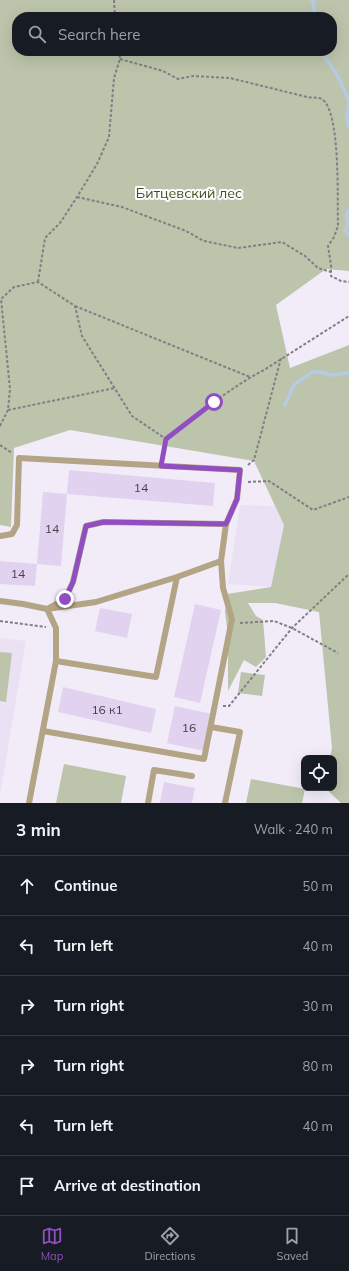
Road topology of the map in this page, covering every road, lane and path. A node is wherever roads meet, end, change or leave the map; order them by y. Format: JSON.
{"nodes":[{"id":1,"x":114,"y":0,"type":"edge"},
{"id":2,"x":115,"y":12,"type":"edge"},
{"id":3,"x":120,"y":56,"type":"edge"},
{"id":4,"x":120,"y":59,"type":"junction"},
{"id":5,"x":77,"y":197,"type":"junction"},
{"id":6,"x":331,"y":272,"type":"junction"},
{"id":7,"x":38,"y":282,"type":"junction"},
{"id":8,"x":349,"y":282,"type":"edge"},
{"id":9,"x":1,"y":300,"type":"edge"},
{"id":10,"x":75,"y":306,"type":"junction"},
{"id":11,"x":349,"y":316,"type":"edge"},
{"id":12,"x":281,"y":358,"type":"junction"},
{"id":13,"x":250,"y":377,"type":"junction"},
{"id":14,"x":115,"y":388,"type":"junction"},
{"id":15,"x":8,"y":410,"type":"junction"},
{"id":16,"x":0,"y":426,"type":"edge"},
{"id":17,"x":166,"y":439,"type":"junction"},
{"id":18,"x":0,"y":445,"type":"edge"},
{"id":19,"x":19,"y":458,"type":"junction"},
{"id":20,"x":161,"y":466,"type":"junction"},
{"id":21,"x":240,"y":470,"type":"junction"},
{"id":22,"x":239,"y":482,"type":"junction"},
{"id":23,"x":349,"y":497,"type":"edge"},
{"id":24,"x":226,"y":524,"type":"junction"},
{"id":25,"x":0,"y":536,"type":"edge"},
{"id":26,"x":221,"y":561,"type":"junction"},
{"id":27,"x":349,"y":574,"type":"edge"},
{"id":28,"x":177,"y":577,"type":"junction"},
{"id":29,"x":0,"y":601,"type":"edge"},
{"id":30,"x":47,"y":610,"type":"junction"},
{"id":31,"x":0,"y":621,"type":"edge"},
{"id":32,"x":231,"y":623,"type":"junction"},
{"id":33,"x":56,"y":628,"type":"junction"},
{"id":34,"x":292,"y":628,"type":"junction"},
{"id":35,"x":338,"y":653,"type":"dead end"},
{"id":36,"x":56,"y":661,"type":"junction"},
{"id":37,"x":215,"y":705,"type":"junction"},
{"id":38,"x":211,"y":727,"type":"junction"},
{"id":39,"x":43,"y":731,"type":"junction"},
{"id":40,"x":192,"y":776,"type":"dead end"},
{"id":41,"x":29,"y":803,"type":"edge"},
{"id":42,"x":148,"y":803,"type":"edge"},
{"id":43,"x":225,"y":803,"type":"edge"}],
"edges":[{"from":1,"to":2,"type":"path"},
{"from":3,"to":4,"type":"path"},
{"from":4,"to":5,"type":"path"},
{"from":4,"to":6,"type":"path"},
{"from":5,"to":6,"type":"path"},
{"from":5,"to":7,"type":"path"},
{"from":6,"to":8,"type":"path"},
{"from":7,"to":9,"type":"path"},
{"from":7,"to":10,"type":"path"},
{"from":9,"to":15,"type":"path"},
{"from":10,"to":13,"type":"path"},
{"from":10,"to":14,"type":"path"},
{"from":11,"to":12,"type":"path"},
{"from":12,"to":13,"type":"path"},
{"from":12,"to":21,"type":"path"},
{"from":13,"to":17,"type":"path"},
{"from":14,"to":15,"type":"path"},
{"from":14,"to":17,"type":"path"},
{"from":15,"to":16,"type":"path"},
{"from":17,"to":20,"type":"path"},
{"from":18,"to":19,"type":"path"},
{"from":19,"to":20,"type":"lane"},
{"from":19,"to":25,"type":"lane"},
{"from":20,"to":21,"type":"lane"},
{"from":21,"to":22,"type":"lane"},
{"from":22,"to":23,"type":"path"},
{"from":22,"to":24,"type":"lane"},
{"from":24,"to":26,"type":"lane"},
{"from":24,"to":30,"type":"lane"},
{"from":26,"to":28,"type":"lane"},
{"from":26,"to":32,"type":"lane"},
{"from":27,"to":34,"type":"path"},
{"from":28,"to":30,"type":"lane"},
{"from":28,"to":36,"type":"lane"},
{"from":29,"to":30,"type":"lane"},
{"from":30,"to":33,"type":"lane"},
{"from":31,"to":33,"type":"path"},
{"from":32,"to":34,"type":"path"},
{"from":32,"to":37,"type":"lane"},
{"from":33,"to":36,"type":"lane"},
{"from":34,"to":35,"type":"path"},
{"from":34,"to":37,"type":"path"},
{"from":36,"to":39,"type":"lane"},
{"from":37,"to":38,"type":"lane"},
{"from":38,"to":39,"type":"lane"},
{"from":38,"to":43,"type":"lane"},
{"from":39,"to":41,"type":"lane"},
{"from":40,"to":42,"type":"lane"}]}
